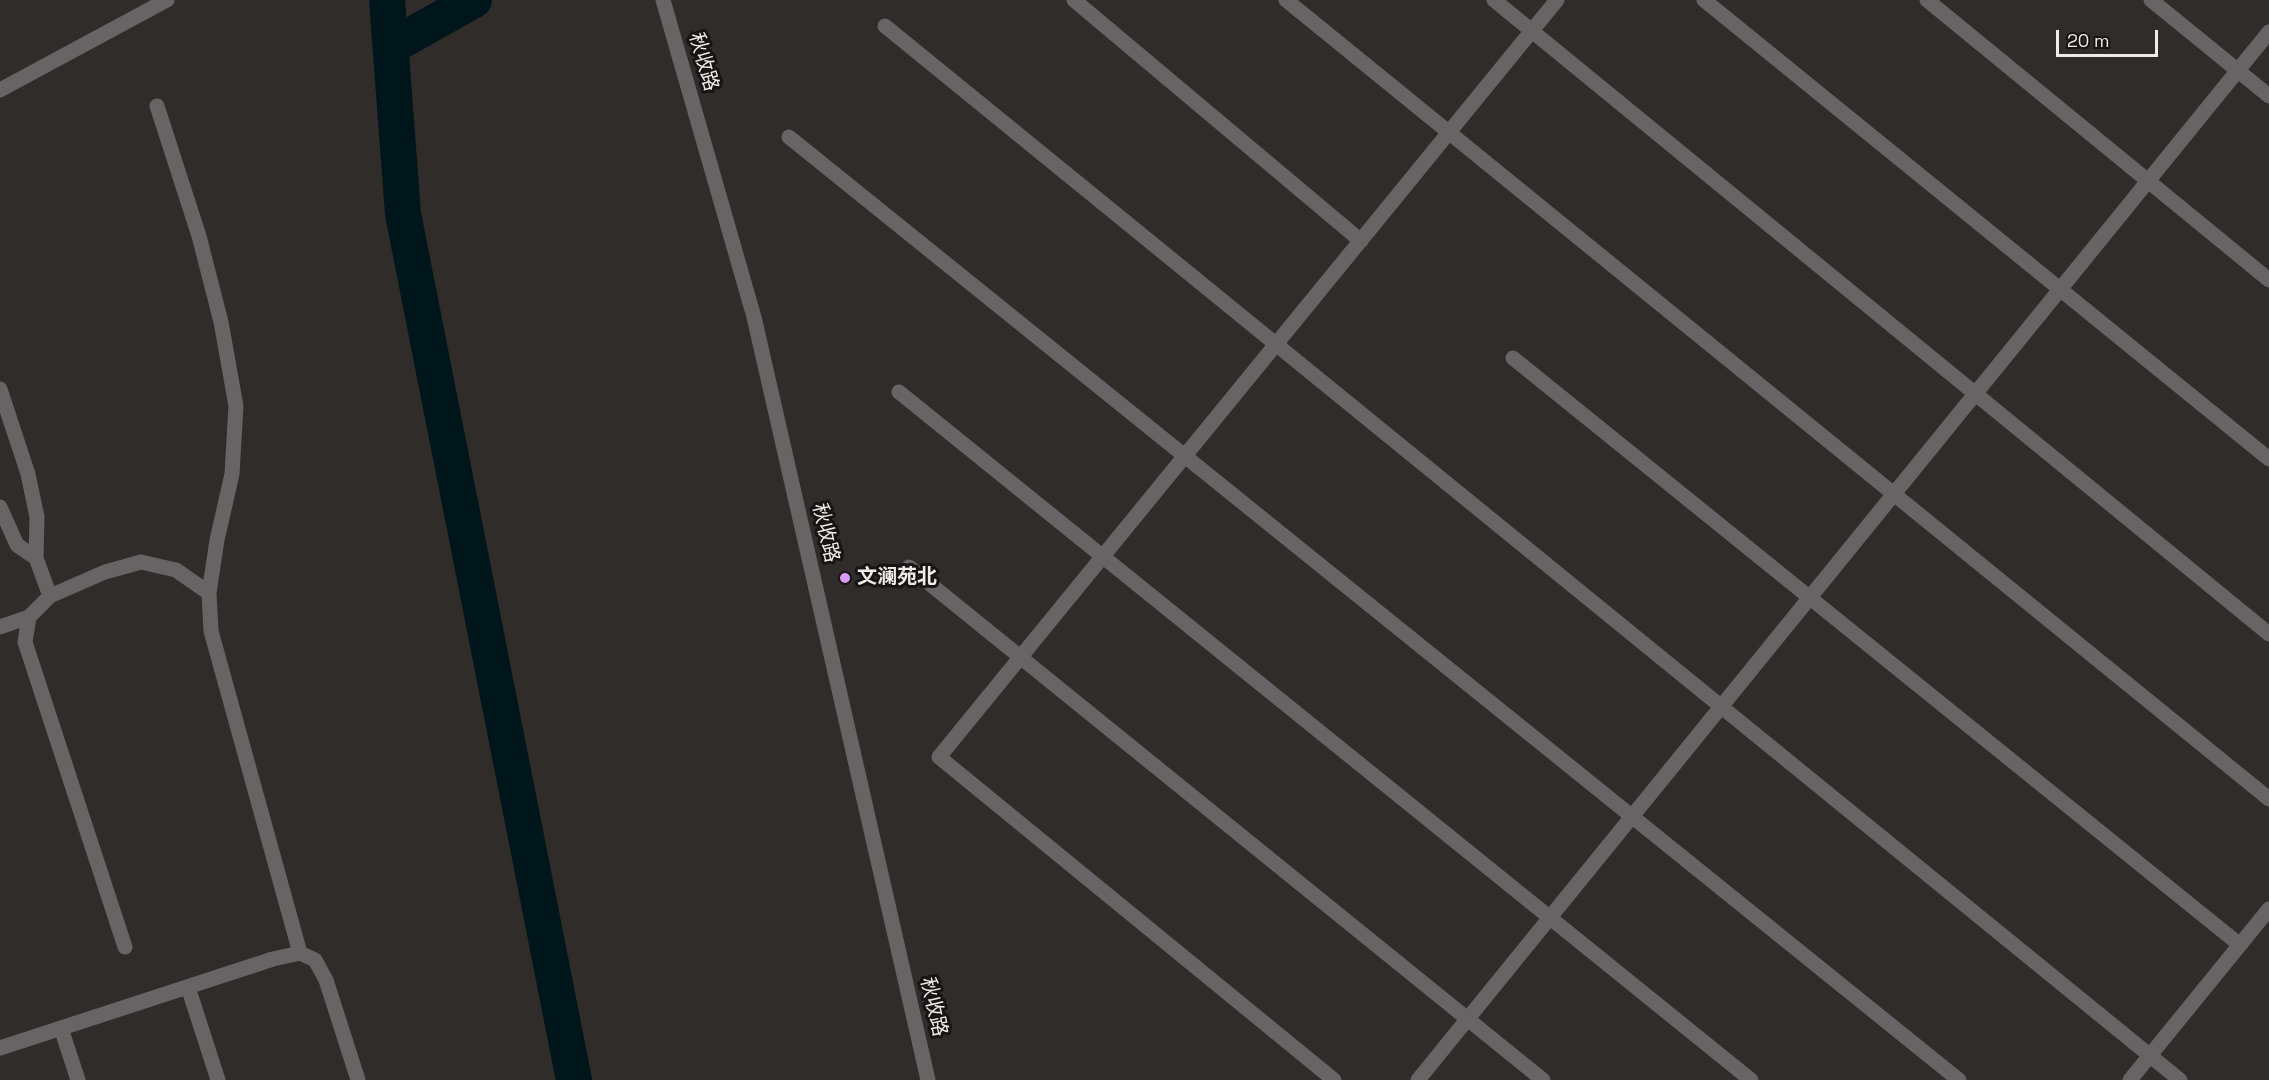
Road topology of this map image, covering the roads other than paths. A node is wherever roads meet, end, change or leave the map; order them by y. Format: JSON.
{"nodes":[{"id":1,"x":167,"y":0,"type":"edge"},
{"id":2,"x":663,"y":0,"type":"edge"},
{"id":3,"x":1074,"y":0,"type":"edge"},
{"id":4,"x":1286,"y":0,"type":"edge"},
{"id":5,"x":1494,"y":0,"type":"edge"},
{"id":6,"x":1557,"y":0,"type":"edge"},
{"id":7,"x":1704,"y":0,"type":"edge"},
{"id":8,"x":1927,"y":0,"type":"edge"},
{"id":9,"x":2151,"y":0,"type":"edge"},
{"id":10,"x":885,"y":26,"type":"dead end"},
{"id":11,"x":1532,"y":31,"type":"junction"},
{"id":12,"x":2269,"y":32,"type":"edge"},
{"id":13,"x":2237,"y":71,"type":"junction"},
{"id":14,"x":0,"y":90,"type":"edge"},
{"id":15,"x":2269,"y":96,"type":"edge"},
{"id":16,"x":158,"y":106,"type":"dead end"},
{"id":17,"x":1449,"y":132,"type":"junction"},
{"id":18,"x":789,"y":137,"type":"dead end"},
{"id":19,"x":2148,"y":181,"type":"junction"},
{"id":20,"x":1361,"y":241,"type":"junction"},
{"id":21,"x":2269,"y":280,"type":"edge"},
{"id":22,"x":2060,"y":289,"type":"junction"},
{"id":23,"x":1276,"y":344,"type":"junction"},
{"id":24,"x":1513,"y":358,"type":"dead end"},
{"id":25,"x":0,"y":389,"type":"edge"},
{"id":26,"x":899,"y":392,"type":"dead end"},
{"id":27,"x":1975,"y":394,"type":"junction"},
{"id":28,"x":1185,"y":456,"type":"junction"},
{"id":29,"x":2269,"y":459,"type":"edge"},
{"id":30,"x":1894,"y":494,"type":"junction"},
{"id":31,"x":0,"y":507,"type":"edge"},
{"id":32,"x":1103,"y":557,"type":"junction"},
{"id":33,"x":36,"y":558,"type":"junction"},
{"id":34,"x":909,"y":567,"type":"dead end"},
{"id":35,"x":209,"y":593,"type":"junction"},
{"id":36,"x":50,"y":596,"type":"junction"},
{"id":37,"x":1810,"y":597,"type":"junction"},
{"id":38,"x":29,"y":616,"type":"junction"},
{"id":39,"x":0,"y":627,"type":"edge"},
{"id":40,"x":2269,"y":634,"type":"edge"},
{"id":41,"x":1020,"y":657,"type":"junction"},
{"id":42,"x":1721,"y":706,"type":"junction"},
{"id":43,"x":2269,"y":799,"type":"edge"},
{"id":44,"x":1632,"y":816,"type":"junction"},
{"id":45,"x":2269,"y":909,"type":"edge"},
{"id":46,"x":1550,"y":918,"type":"junction"},
{"id":47,"x":2240,"y":945,"type":"junction"},
{"id":48,"x":125,"y":947,"type":"dead end"},
{"id":49,"x":300,"y":953,"type":"junction"},
{"id":50,"x":188,"y":987,"type":"junction"},
{"id":51,"x":1467,"y":1019,"type":"junction"},
{"id":52,"x":62,"y":1028,"type":"junction"},
{"id":53,"x":0,"y":1048,"type":"edge"},
{"id":54,"x":2150,"y":1055,"type":"junction"},
{"id":55,"x":78,"y":1080,"type":"edge"},
{"id":56,"x":218,"y":1080,"type":"edge"},
{"id":57,"x":358,"y":1080,"type":"edge"},
{"id":58,"x":928,"y":1080,"type":"edge"},
{"id":59,"x":1334,"y":1080,"type":"edge"},
{"id":60,"x":1418,"y":1080,"type":"edge"},
{"id":61,"x":1543,"y":1080,"type":"edge"},
{"id":62,"x":1751,"y":1080,"type":"edge"},
{"id":63,"x":1959,"y":1080,"type":"edge"},
{"id":64,"x":2130,"y":1080,"type":"edge"},
{"id":65,"x":2180,"y":1080,"type":"edge"}],
"edges":[{"from":1,"to":14,"type":"street"},
{"from":2,"to":58,"type":"street","name":"秋收路"},
{"from":3,"to":20,"type":"street"},
{"from":4,"to":17,"type":"street"},
{"from":5,"to":11,"type":"street"},
{"from":6,"to":11,"type":"street"},
{"from":7,"to":22,"type":"street"},
{"from":8,"to":19,"type":"street"},
{"from":9,"to":13,"type":"street"},
{"from":10,"to":23,"type":"street"},
{"from":11,"to":17,"type":"street"},
{"from":11,"to":27,"type":"street"},
{"from":12,"to":13,"type":"street"},
{"from":13,"to":15,"type":"street"},
{"from":13,"to":19,"type":"street"},
{"from":16,"to":35,"type":"street"},
{"from":17,"to":20,"type":"street"},
{"from":17,"to":30,"type":"street"},
{"from":18,"to":28,"type":"street"},
{"from":19,"to":21,"type":"street"},
{"from":19,"to":22,"type":"street"},
{"from":20,"to":23,"type":"street"},
{"from":22,"to":27,"type":"street"},
{"from":22,"to":29,"type":"street"},
{"from":23,"to":28,"type":"street"},
{"from":23,"to":42,"type":"street"},
{"from":24,"to":37,"type":"street"},
{"from":25,"to":33,"type":"street"},
{"from":26,"to":32,"type":"street"},
{"from":27,"to":30,"type":"street"},
{"from":27,"to":40,"type":"street"},
{"from":28,"to":32,"type":"street"},
{"from":28,"to":44,"type":"street"},
{"from":30,"to":37,"type":"street"},
{"from":30,"to":43,"type":"street"},
{"from":31,"to":33,"type":"street"},
{"from":32,"to":41,"type":"street"},
{"from":32,"to":46,"type":"street"},
{"from":33,"to":36,"type":"street"},
{"from":34,"to":41,"type":"street"},
{"from":35,"to":36,"type":"street"},
{"from":35,"to":49,"type":"street"},
{"from":36,"to":38,"type":"street"},
{"from":37,"to":42,"type":"street"},
{"from":37,"to":47,"type":"street"},
{"from":38,"to":39,"type":"street"},
{"from":38,"to":48,"type":"street"},
{"from":41,"to":51,"type":"street"},
{"from":41,"to":59,"type":"street"},
{"from":42,"to":44,"type":"street"},
{"from":42,"to":54,"type":"street"},
{"from":44,"to":46,"type":"street"},
{"from":44,"to":63,"type":"street"},
{"from":45,"to":47,"type":"street"},
{"from":46,"to":51,"type":"street"},
{"from":46,"to":62,"type":"street"},
{"from":47,"to":54,"type":"street"},
{"from":49,"to":50,"type":"street"},
{"from":49,"to":57,"type":"street"},
{"from":50,"to":52,"type":"street"},
{"from":50,"to":56,"type":"street"},
{"from":51,"to":60,"type":"street"},
{"from":51,"to":61,"type":"street"},
{"from":52,"to":53,"type":"street"},
{"from":52,"to":55,"type":"street"},
{"from":54,"to":64,"type":"street"},
{"from":54,"to":65,"type":"street"}]}
